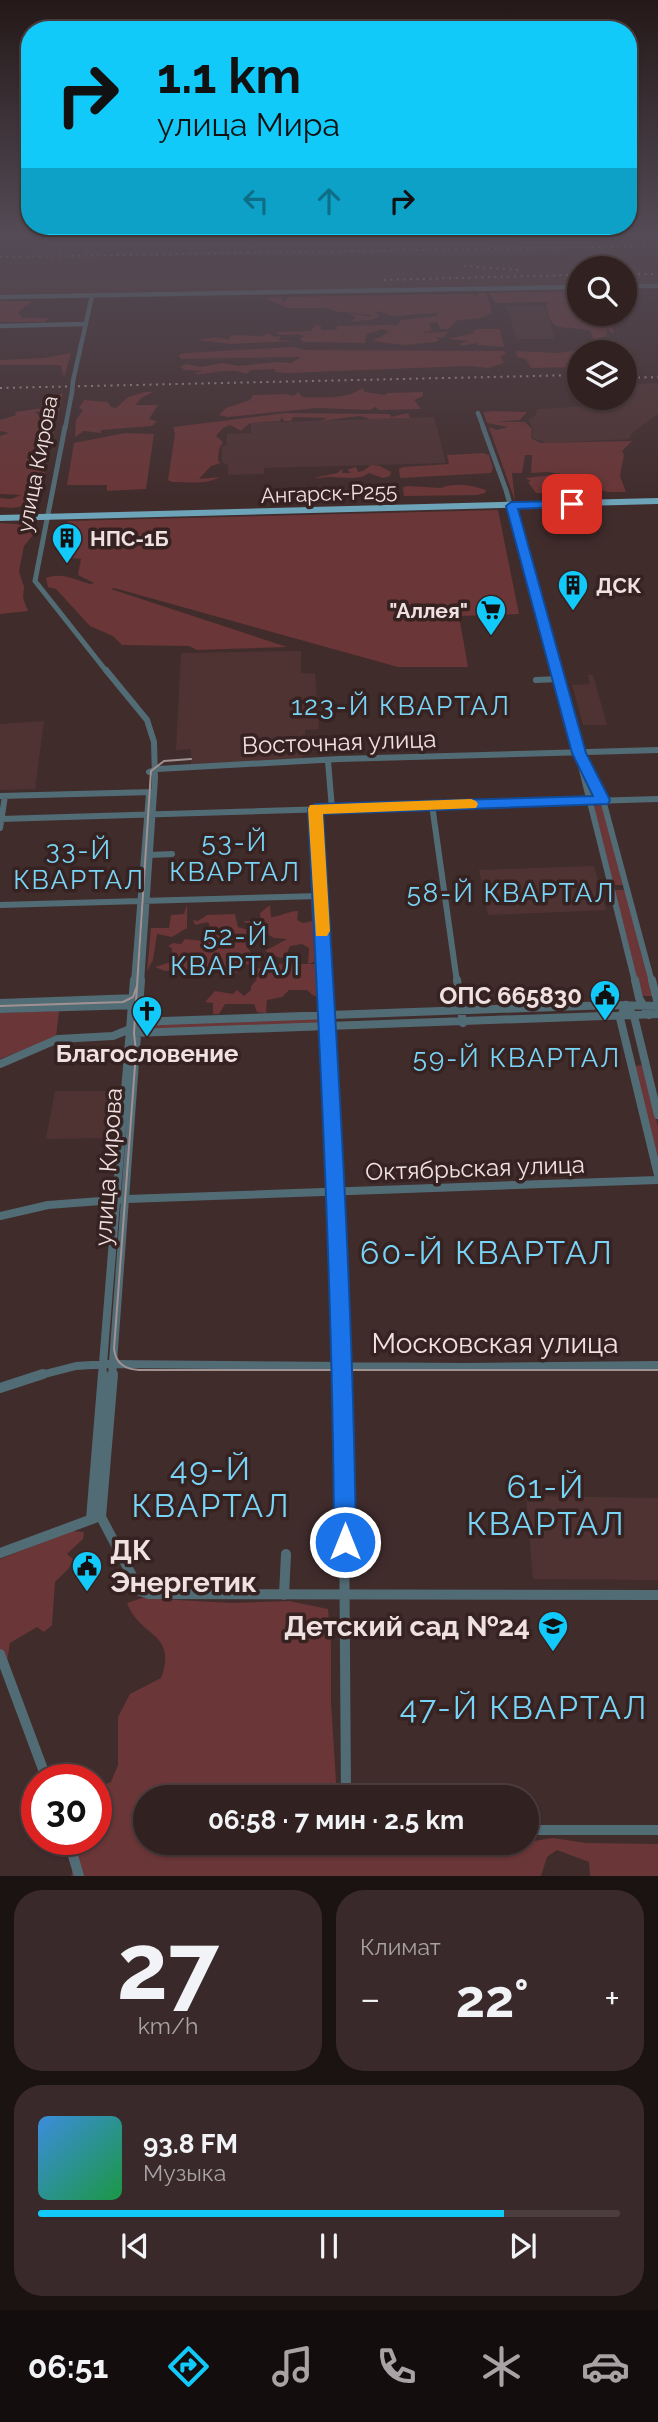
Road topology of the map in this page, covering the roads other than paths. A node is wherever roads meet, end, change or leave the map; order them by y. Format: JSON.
{"nodes":[{"id":1,"x":85,"y":324,"type":"joint"},
{"id":2,"x":0,"y":326,"type":"edge"},
{"id":3,"x":478,"y":413,"type":"dead end"},
{"id":4,"x":658,"y":501,"type":"edge"},
{"id":5,"x":511,"y":506,"type":"junction"},
{"id":6,"x":47,"y":517,"type":"junction"},
{"id":7,"x":0,"y":519,"type":"edge"},
{"id":8,"x":559,"y":679,"type":"junction"},
{"id":9,"x":536,"y":680,"type":"dead end"},
{"id":10,"x":151,"y":728,"type":"junction"},
{"id":11,"x":658,"y":750,"type":"edge"},
{"id":12,"x":579,"y":753,"type":"junction"},
{"id":13,"x":328,"y":761,"type":"junction"},
{"id":14,"x":153,"y":771,"type":"junction"},
{"id":15,"x":583,"y":777,"type":"junction"},
{"id":16,"x":151,"y":792,"type":"junction"},
{"id":17,"x":2,"y":796,"type":"edge"},
{"id":18,"x":658,"y":799,"type":"edge"},
{"id":19,"x":603,"y":800,"type":"junction"},
{"id":20,"x":588,"y":801,"type":"junction"},
{"id":21,"x":432,"y":805,"type":"junction"},
{"id":22,"x":315,"y":809,"type":"junction"},
{"id":23,"x":332,"y":809,"type":"junction"},
{"id":24,"x":150,"y":813,"type":"junction"},
{"id":25,"x":1,"y":819,"type":"edge"},
{"id":26,"x":0,"y":828,"type":"edge"},
{"id":27,"x":172,"y":854,"type":"dead end"},
{"id":28,"x":150,"y":855,"type":"junction"},
{"id":29,"x":611,"y":888,"type":"junction"},
{"id":30,"x":627,"y":888,"type":"junction"},
{"id":31,"x":320,"y":895,"type":"junction"},
{"id":32,"x":144,"y":901,"type":"junction"},
{"id":33,"x":0,"y":905,"type":"edge"},
{"id":34,"x":137,"y":1002,"type":"junction"},
{"id":35,"x":0,"y":1003,"type":"edge"},
{"id":36,"x":626,"y":1005,"type":"junction"},
{"id":37,"x":642,"y":1005,"type":"junction"},
{"id":38,"x":0,"y":1009,"type":"edge"},
{"id":39,"x":461,"y":1010,"type":"junction"},
{"id":40,"x":656,"y":1010,"type":"edge"},
{"id":41,"x":326,"y":1014,"type":"junction"},
{"id":42,"x":634,"y":1016,"type":"junction"},
{"id":43,"x":620,"y":1017,"type":"junction"},
{"id":44,"x":463,"y":1023,"type":"junction"},
{"id":45,"x":327,"y":1027,"type":"junction"},
{"id":46,"x":133,"y":1028,"type":"junction"},
{"id":47,"x":0,"y":1064,"type":"edge"},
{"id":48,"x":658,"y":1115,"type":"edge"},
{"id":49,"x":658,"y":1177,"type":"edge"},
{"id":50,"x":337,"y":1191,"type":"junction"},
{"id":51,"x":116,"y":1199,"type":"junction"},
{"id":52,"x":127,"y":1199,"type":"junction"},
{"id":53,"x":0,"y":1216,"type":"edge"},
{"id":54,"x":103,"y":1362,"type":"junction"},
{"id":55,"x":115,"y":1364,"type":"junction"},
{"id":56,"x":658,"y":1365,"type":"edge"},
{"id":57,"x":343,"y":1367,"type":"junction"},
{"id":58,"x":0,"y":1388,"type":"edge"},
{"id":59,"x":96,"y":1518,"type":"junction"},
{"id":60,"x":0,"y":1553,"type":"edge"},
{"id":61,"x":286,"y":1554,"type":"dead end"},
{"id":62,"x":284,"y":1595,"type":"junction"},
{"id":63,"x":345,"y":1595,"type":"junction"},
{"id":64,"x":658,"y":1595,"type":"edge"},
{"id":65,"x":0,"y":1654,"type":"edge"},
{"id":66,"x":41,"y":1764,"type":"edge"},
{"id":67,"x":346,"y":1785,"type":"edge"},
{"id":68,"x":539,"y":1830,"type":"edge"},
{"id":69,"x":658,"y":1830,"type":"edge"},
{"id":70,"x":73,"y":1855,"type":"edge"},
{"id":71,"x":79,"y":1876,"type":"edge"}],
"edges":[{"from":1,"to":2,"type":"street"},
{"from":1,"to":6,"type":"street","name":"улица Кирова","bridge":true},
{"from":3,"to":5,"type":"street"},
{"from":4,"to":5,"type":"main road","name":"Ангарск-Р255"},
{"from":5,"to":6,"type":"main road","name":"Ангарск-Р255"},
{"from":5,"to":8,"type":"street"},
{"from":6,"to":7,"type":"main road","name":"Ангарск-Р255"},
{"from":6,"to":10,"type":"street","name":"улица Кирова"},
{"from":8,"to":9,"type":"street"},
{"from":8,"to":12,"type":"street"},
{"from":10,"to":14,"type":"street","name":"улица Кирова"},
{"from":10,"to":14,"type":"street","name":"улица Кирова"},
{"from":11,"to":12,"type":"street","name":"Восточная улица"},
{"from":12,"to":13,"type":"street","name":"Восточная улица"},
{"from":12,"to":15,"type":"street"},
{"from":12,"to":19,"type":"street"},
{"from":13,"to":14,"type":"street","name":"Восточная улица"},
{"from":13,"to":23,"type":"street"},
{"from":14,"to":16,"type":"street","name":"улица Кирова"},
{"from":15,"to":19,"type":"street"},
{"from":15,"to":20,"type":"street"},
{"from":16,"to":17,"type":"street"},
{"from":16,"to":24,"type":"street","name":"улица Кирова"},
{"from":17,"to":25,"type":"street"},
{"from":18,"to":19,"type":"street"},
{"from":19,"to":20,"type":"street"},
{"from":19,"to":30,"type":"street"},
{"from":20,"to":21,"type":"street"},
{"from":20,"to":29,"type":"street"},
{"from":21,"to":23,"type":"street"},
{"from":21,"to":39,"type":"street"},
{"from":22,"to":23,"type":"street"},
{"from":22,"to":24,"type":"street"},
{"from":22,"to":31,"type":"street"},
{"from":24,"to":25,"type":"street"},
{"from":24,"to":28,"type":"street","name":"улица Кирова"},
{"from":24,"to":32,"type":"street","name":"улица Кирова"},
{"from":25,"to":26,"type":"street"},
{"from":27,"to":28,"type":"street"},
{"from":28,"to":32,"type":"street","name":"улица Кирова"},
{"from":29,"to":30,"type":"street"},
{"from":29,"to":37,"type":"street"},
{"from":30,"to":40,"type":"street"},
{"from":31,"to":32,"type":"street"},
{"from":31,"to":41,"type":"street"},
{"from":32,"to":33,"type":"street"},
{"from":32,"to":34,"type":"street","name":"улица Кирова"},
{"from":34,"to":35,"type":"street"},
{"from":34,"to":38,"type":"street"},
{"from":34,"to":46,"type":"street","name":"улица Кирова"},
{"from":36,"to":37,"type":"street"},
{"from":36,"to":39,"type":"street"},
{"from":36,"to":42,"type":"street"},
{"from":36,"to":43,"type":"street"},
{"from":37,"to":40,"type":"street"},
{"from":37,"to":40,"type":"street"},
{"from":39,"to":41,"type":"street"},
{"from":39,"to":44,"type":"street"},
{"from":40,"to":42,"type":"street"},
{"from":41,"to":45,"type":"street"},
{"from":41,"to":46,"type":"street"},
{"from":42,"to":43,"type":"street"},
{"from":42,"to":48,"type":"street"},
{"from":43,"to":44,"type":"street"},
{"from":43,"to":49,"type":"street"},
{"from":44,"to":45,"type":"street"},
{"from":45,"to":46,"type":"street"},
{"from":45,"to":50,"type":"street"},
{"from":46,"to":47,"type":"street"},
{"from":46,"to":51,"type":"street","name":"улица Кирова"},
{"from":46,"to":52,"type":"street","name":"улица Кирова"},
{"from":49,"to":50,"type":"street","name":"Октябрьская улица"},
{"from":50,"to":52,"type":"street","name":"Октябрьская улица"},
{"from":50,"to":57,"type":"street"},
{"from":51,"to":52,"type":"street","name":"Октябрьская улица"},
{"from":51,"to":53,"type":"street","name":"Октябрьская улица"},
{"from":51,"to":54,"type":"street","name":"улица Кирова"},
{"from":52,"to":55,"type":"street","name":"улица Кирова"},
{"from":54,"to":55,"type":"street","name":"Московская улица"},
{"from":54,"to":58,"type":"street","name":"Московская улица"},
{"from":54,"to":59,"type":"street","name":"улица Кирова"},
{"from":55,"to":57,"type":"street","name":"Московская улица"},
{"from":55,"to":59,"type":"street","name":"улица Кирова"},
{"from":56,"to":57,"type":"street","name":"Московская улица"},
{"from":57,"to":63,"type":"street"},
{"from":59,"to":60,"type":"street"},
{"from":59,"to":62,"type":"street"},
{"from":61,"to":62,"type":"street"},
{"from":62,"to":63,"type":"street"},
{"from":63,"to":64,"type":"street"},
{"from":63,"to":67,"type":"street"},
{"from":65,"to":66,"type":"street"},
{"from":68,"to":69,"type":"street"},
{"from":70,"to":71,"type":"street"}]}
